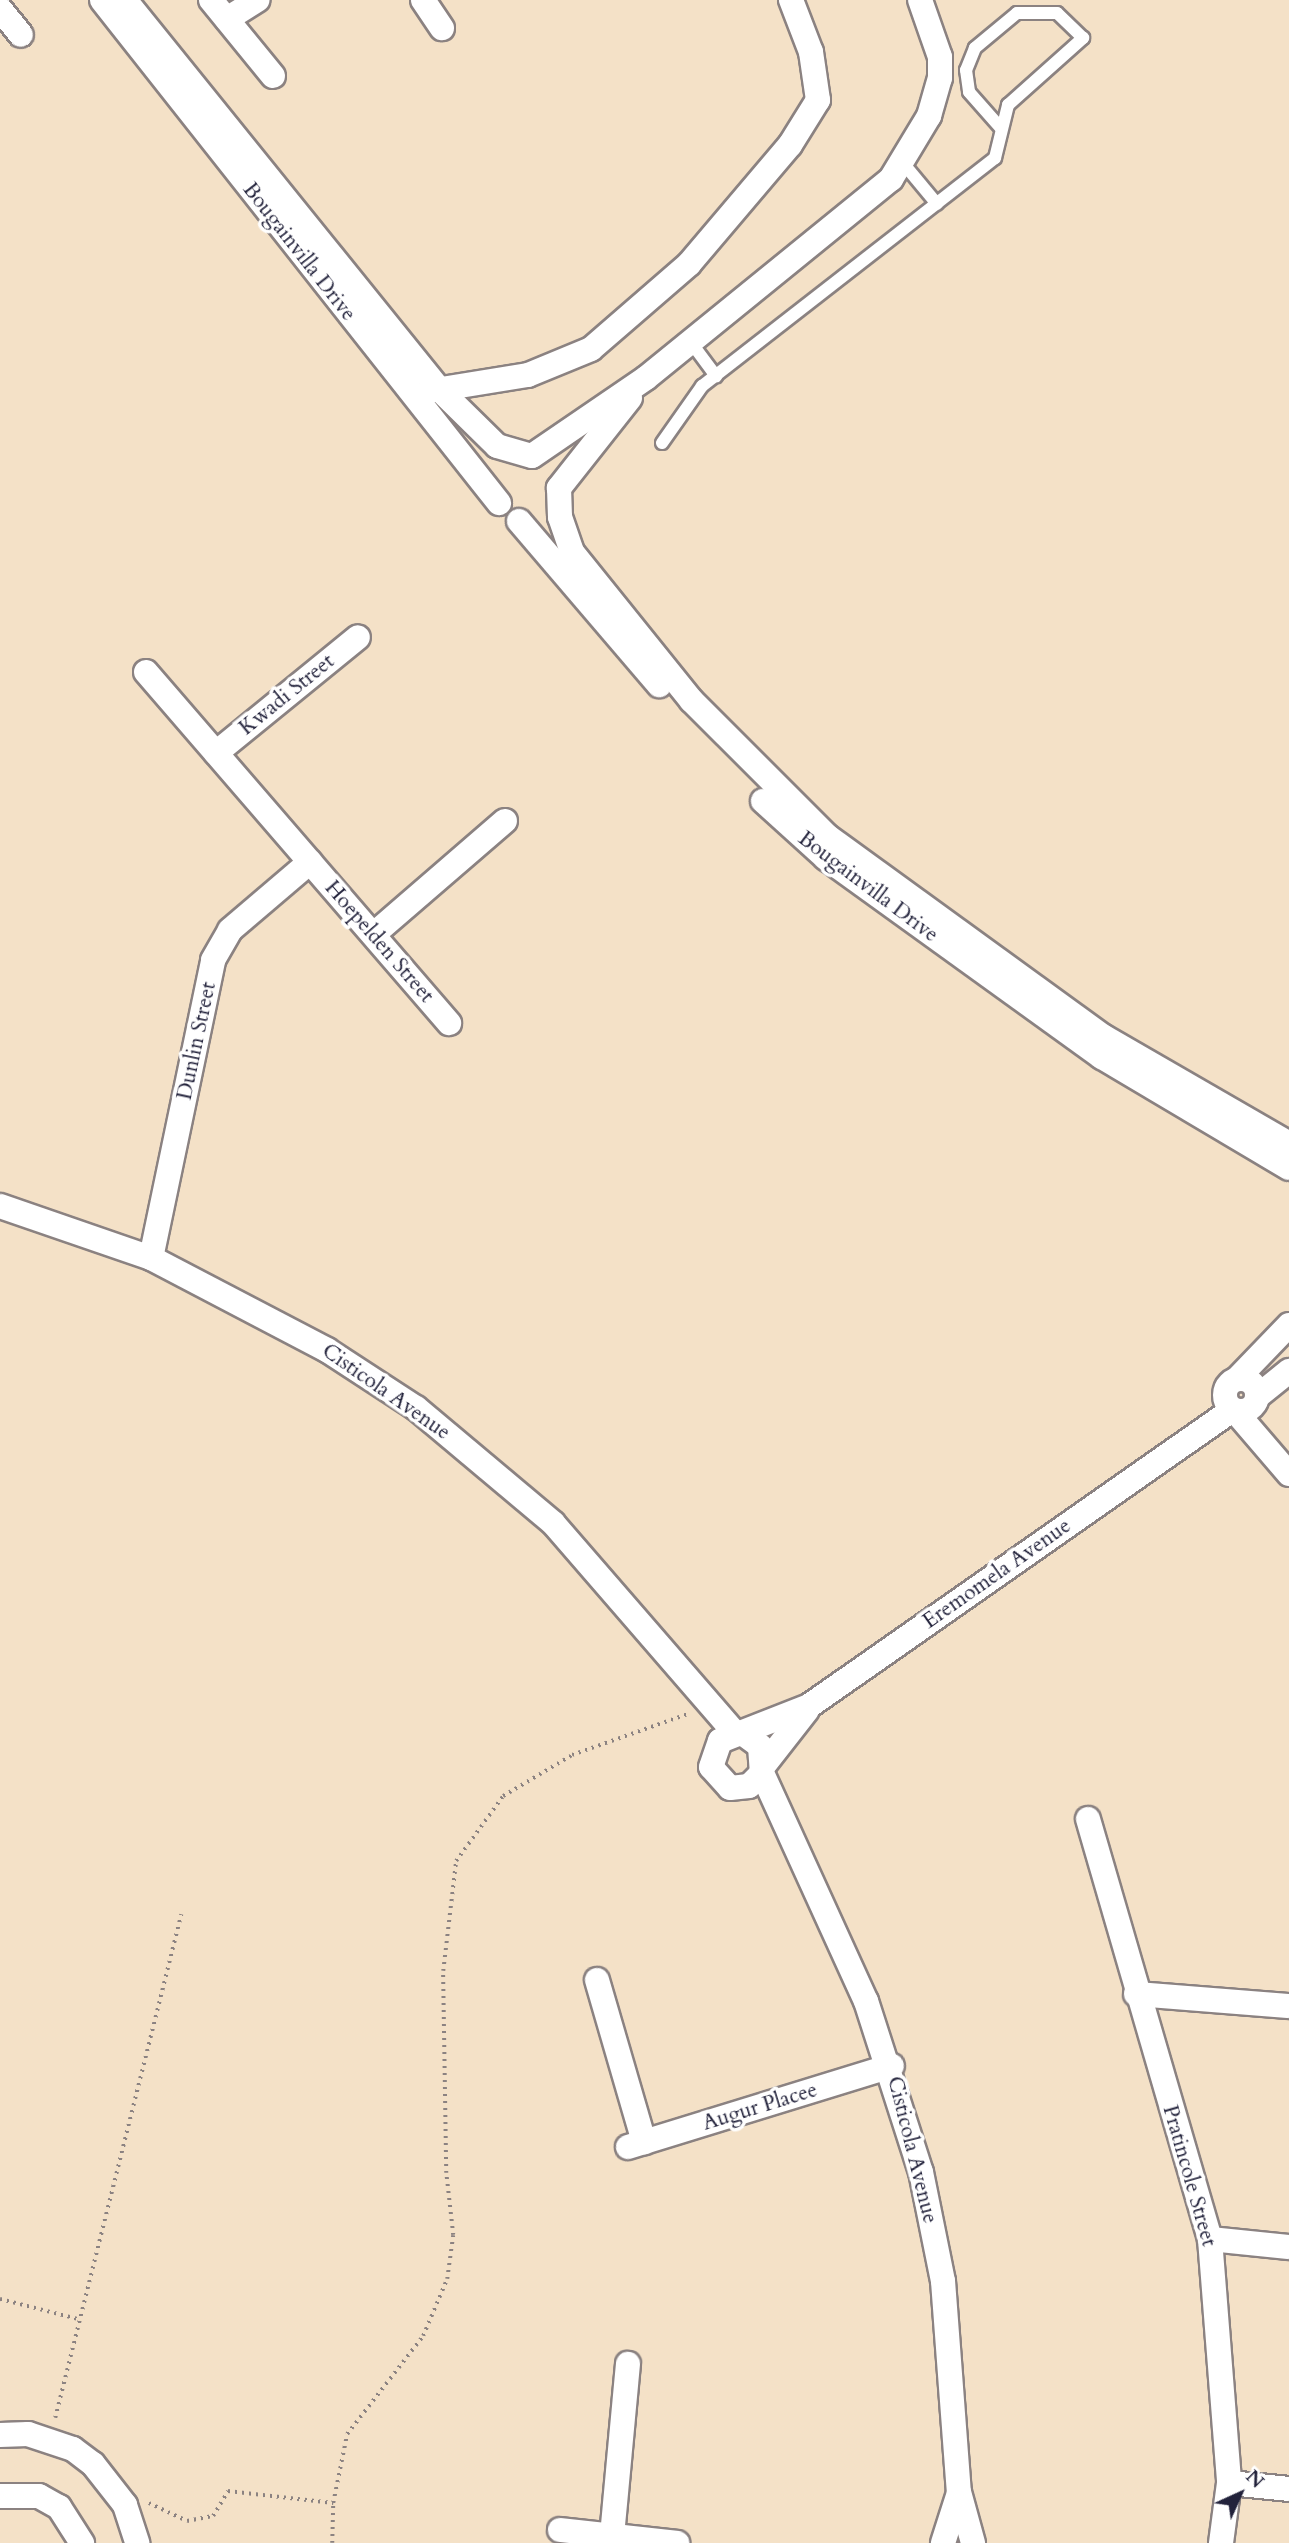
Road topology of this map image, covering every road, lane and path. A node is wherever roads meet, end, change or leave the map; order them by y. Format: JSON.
{"nodes":[{"id":1,"x":102,"y":0,"type":"edge"},
{"id":2,"x":125,"y":0,"type":"edge"},
{"id":3,"x":211,"y":0,"type":"edge"},
{"id":4,"x":257,"y":0,"type":"edge"},
{"id":5,"x":423,"y":0,"type":"edge"},
{"id":6,"x":793,"y":5,"type":"edge"},
{"id":7,"x":923,"y":6,"type":"edge"},
{"id":8,"x":0,"y":9,"type":"edge"},
{"id":9,"x":227,"y":19,"type":"junction"},
{"id":10,"x":442,"y":28,"type":"dead end"},
{"id":11,"x":21,"y":35,"type":"dead end"},
{"id":12,"x":273,"y":76,"type":"dead end"},
{"id":13,"x":1000,"y":127,"type":"junction"},
{"id":14,"x":903,"y":163,"type":"junction"},
{"id":15,"x":937,"y":204,"type":"junction"},
{"id":16,"x":690,"y":341,"type":"junction"},
{"id":17,"x":716,"y":376,"type":"junction"},
{"id":18,"x":646,"y":378,"type":"junction"},
{"id":19,"x":439,"y":389,"type":"junction"},
{"id":20,"x":410,"y":393,"type":"junction"},
{"id":21,"x":663,"y":443,"type":"dead end"},
{"id":22,"x":532,"y":456,"type":"junction"},
{"id":23,"x":559,"y":488,"type":"junction"},
{"id":24,"x":499,"y":503,"type":"junction"},
{"id":25,"x":519,"y":521,"type":"junction"},
{"id":26,"x":358,"y":637,"type":"dead end"},
{"id":27,"x":146,"y":672,"type":"dead end"},
{"id":28,"x":216,"y":753,"type":"junction"},
{"id":29,"x":505,"y":821,"type":"dead end"},
{"id":30,"x":310,"y":862,"type":"junction"},
{"id":31,"x":865,"y":875,"type":"junction"},
{"id":32,"x":374,"y":934,"type":"junction"},
{"id":33,"x":449,"y":1023,"type":"dead end"},
{"id":34,"x":1103,"y":1047,"type":"junction"},
{"id":35,"x":1289,"y":1144,"type":"edge"},
{"id":36,"x":1289,"y":1168,"type":"edge"},
{"id":37,"x":0,"y":1206,"type":"edge"},
{"id":38,"x":151,"y":1258,"type":"junction"},
{"id":39,"x":1289,"y":1325,"type":"edge"},
{"id":40,"x":1289,"y":1371,"type":"edge"},
{"id":41,"x":1241,"y":1398,"type":"junction"},
{"id":42,"x":1289,"y":1474,"type":"edge"},
{"id":43,"x":696,"y":1701,"type":"junction"},
{"id":44,"x":809,"y":1706,"type":"junction"},
{"id":45,"x":741,"y":1735,"type":"junction"},
{"id":46,"x":713,"y":1748,"type":"junction"},
{"id":47,"x":763,"y":1768,"type":"junction"},
{"id":48,"x":740,"y":1789,"type":"junction"},
{"id":49,"x":1088,"y":1819,"type":"dead end"},
{"id":50,"x":784,"y":1829,"type":"junction"},
{"id":51,"x":181,"y":1915,"type":"dead end"},
{"id":52,"x":597,"y":1980,"type":"dead end"},
{"id":53,"x":1136,"y":1994,"type":"junction"},
{"id":54,"x":1289,"y":2006,"type":"edge"},
{"id":55,"x":891,"y":2066,"type":"junction"},
{"id":56,"x":1210,"y":2239,"type":"junction"},
{"id":57,"x":1289,"y":2247,"type":"edge"},
{"id":58,"x":0,"y":2299,"type":"edge"},
{"id":59,"x":78,"y":2319,"type":"junction"},
{"id":60,"x":628,"y":2364,"type":"dead end"},
{"id":61,"x":0,"y":2435,"type":"edge"},
{"id":62,"x":49,"y":2441,"type":"junction"},
{"id":63,"x":1229,"y":2483,"type":"junction"},
{"id":64,"x":1289,"y":2489,"type":"edge"},
{"id":65,"x":959,"y":2492,"type":"junction"},
{"id":66,"x":0,"y":2496,"type":"edge"},
{"id":67,"x":332,"y":2503,"type":"junction"},
{"id":68,"x":128,"y":2513,"type":"junction"},
{"id":69,"x":560,"y":2530,"type":"dead end"},
{"id":70,"x":612,"y":2536,"type":"junction"},
{"id":71,"x":82,"y":2543,"type":"edge"},
{"id":72,"x":137,"y":2543,"type":"edge"},
{"id":73,"x":332,"y":2543,"type":"edge"},
{"id":74,"x":677,"y":2543,"type":"edge"},
{"id":75,"x":943,"y":2543,"type":"edge"},
{"id":76,"x":973,"y":2543,"type":"edge"},
{"id":77,"x":1221,"y":2543,"type":"edge"}],
"edges":[{"from":1,"to":20,"type":"street","name":"Bougainvilla Drive"},
{"from":2,"to":19,"type":"street","name":"Bougainvilla Drive"},
{"from":3,"to":9,"type":"street"},
{"from":4,"to":9,"type":"street"},
{"from":5,"to":10,"type":"street"},
{"from":6,"to":19,"type":"street"},
{"from":7,"to":14,"type":"street"},
{"from":8,"to":11,"type":"street"},
{"from":9,"to":12,"type":"street"},
{"from":13,"to":13,"type":"lane"},
{"from":13,"to":15,"type":"lane"},
{"from":14,"to":15,"type":"lane"},
{"from":14,"to":16,"type":"street"},
{"from":15,"to":17,"type":"lane"},
{"from":16,"to":17,"type":"lane"},
{"from":16,"to":18,"type":"street"},
{"from":17,"to":21,"type":"lane"},
{"from":18,"to":22,"type":"street"},
{"from":18,"to":23,"type":"street"},
{"from":19,"to":20,"type":"street"},
{"from":19,"to":22,"type":"street","name":"Bougainvilla Drive"},
{"from":20,"to":24,"type":"street","name":"Bougainvilla Drive"},
{"from":22,"to":23,"type":"street","name":"Bougainvilla Drive"},
{"from":22,"to":24,"type":"street"},
{"from":23,"to":25,"type":"street"},
{"from":23,"to":31,"type":"street","name":"Bougainvilla Drive"},
{"from":24,"to":25,"type":"street","name":"Bougainvilla Drive"},
{"from":25,"to":31,"type":"street","name":"Bougainvilla Drive"},
{"from":26,"to":28,"type":"street","name":"Kwadi Street"},
{"from":27,"to":28,"type":"street"},
{"from":28,"to":30,"type":"street"},
{"from":29,"to":32,"type":"street"},
{"from":30,"to":32,"type":"street","name":"Hoepelden Street"},
{"from":30,"to":38,"type":"street","name":"Dunlin Street"},
{"from":31,"to":34,"type":"street","name":"Bougainvilla Drive"},
{"from":32,"to":33,"type":"street","name":"Hoepelden Street"},
{"from":34,"to":35,"type":"street","name":"Bougainvilla Drive"},
{"from":34,"to":36,"type":"street","name":"Bougainvilla Drive"},
{"from":37,"to":38,"type":"street","name":"Cisticola Avenue"},
{"from":38,"to":43,"type":"street","name":"Cisticola Avenue"},
{"from":39,"to":41,"type":"street","name":"Eremomela Avenue"},
{"from":40,"to":41,"type":"street","name":"Eremomela Avenue"},
{"from":41,"to":42,"type":"street"},
{"from":41,"to":44,"type":"street","name":"Eremomela Avenue"},
{"from":43,"to":45,"type":"street","name":"Cisticola Avenue"},
{"from":43,"to":46,"type":"street","name":"Cisticola Avenue"},
{"from":43,"to":67,"type":"path"},
{"from":44,"to":45,"type":"street","name":"Eremomela Avenue"},
{"from":44,"to":47,"type":"street","name":"Eremomela Avenue"},
{"from":45,"to":46,"type":"street"},
{"from":45,"to":47,"type":"street"},
{"from":46,"to":48,"type":"street"},
{"from":47,"to":48,"type":"street"},
{"from":47,"to":50,"type":"street","name":"Cisticola Avenue"},
{"from":48,"to":50,"type":"street","name":"Cisticola Avenue"},
{"from":49,"to":53,"type":"street","name":"Pratincole Street"},
{"from":50,"to":55,"type":"street","name":"Cisticola Avenue"},
{"from":51,"to":59,"type":"path"},
{"from":52,"to":55,"type":"street","name":"Augur Placee"},
{"from":53,"to":54,"type":"street"},
{"from":53,"to":56,"type":"street","name":"Pratincole Street"},
{"from":55,"to":65,"type":"street","name":"Cisticola Avenue"},
{"from":56,"to":57,"type":"street"},
{"from":56,"to":63,"type":"street","name":"Pratincole Street"},
{"from":58,"to":59,"type":"path"},
{"from":59,"to":62,"type":"path"},
{"from":60,"to":70,"type":"street"},
{"from":61,"to":62,"type":"street"},
{"from":62,"to":68,"type":"street"},
{"from":63,"to":64,"type":"street"},
{"from":63,"to":77,"type":"street","name":"Pratincole Street"},
{"from":65,"to":75,"type":"street","name":"Cisticola Avenue"},
{"from":65,"to":76,"type":"street","name":"Cisticola Avenue"},
{"from":66,"to":71,"type":"street"},
{"from":67,"to":68,"type":"path"},
{"from":67,"to":73,"type":"path"},
{"from":68,"to":72,"type":"street"},
{"from":69,"to":70,"type":"street"},
{"from":70,"to":74,"type":"street"}]}
